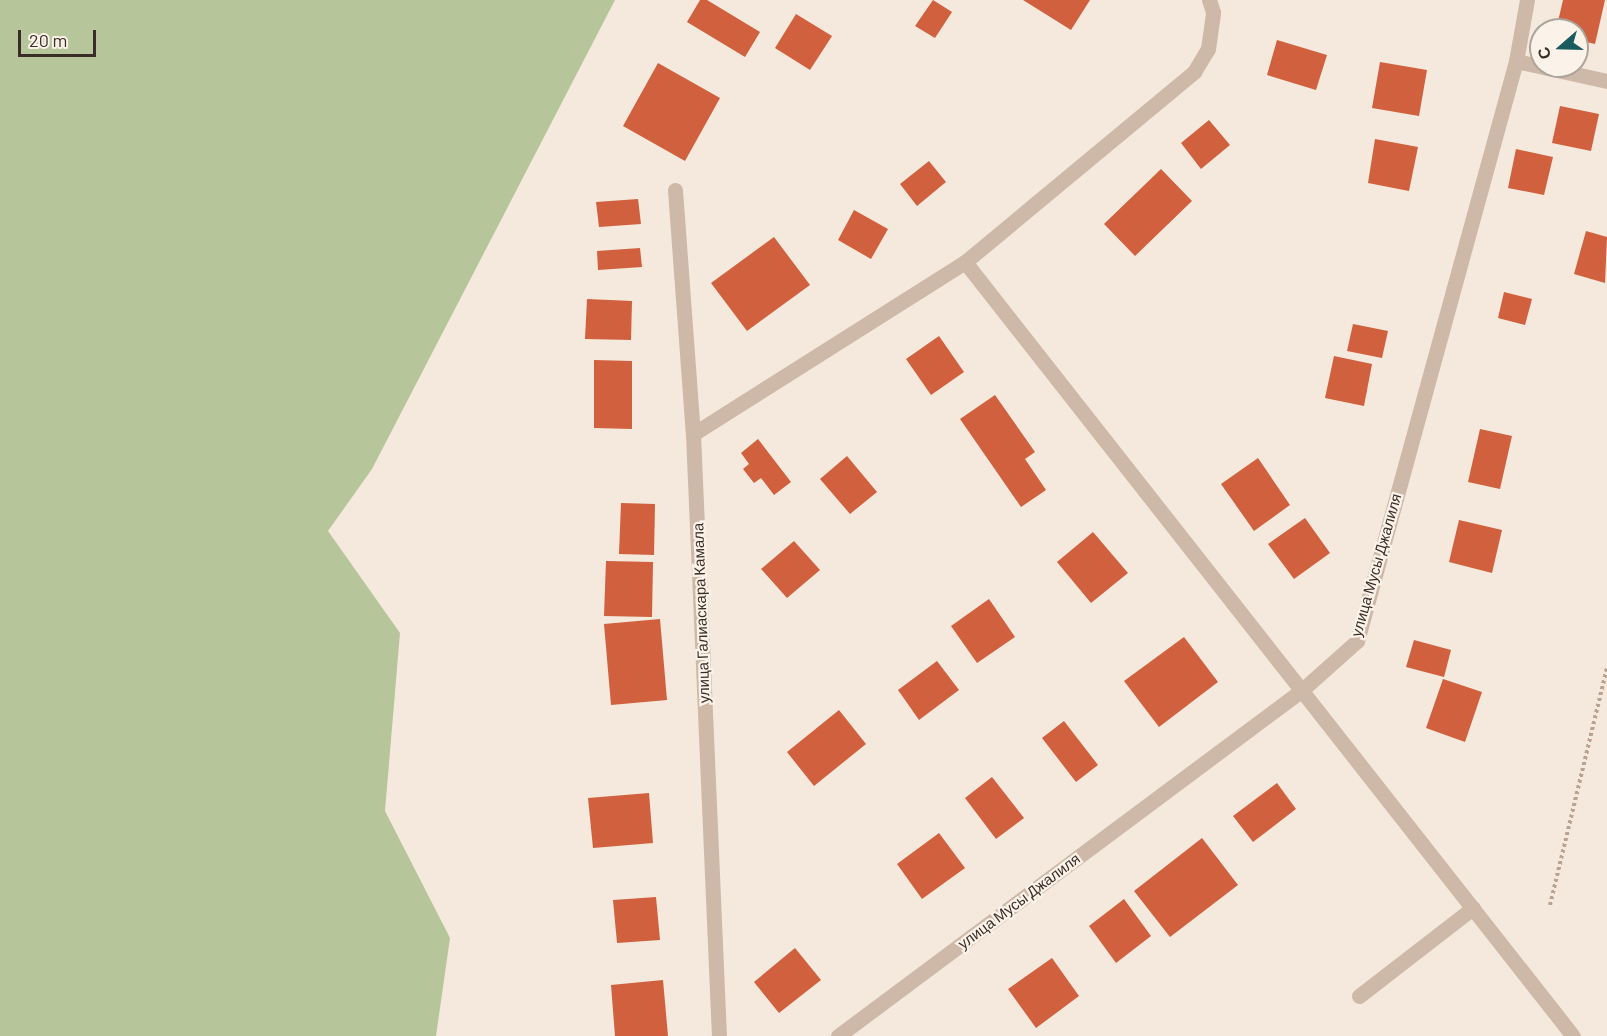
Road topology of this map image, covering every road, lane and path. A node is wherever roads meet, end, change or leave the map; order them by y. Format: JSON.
{"nodes":[{"id":1,"x":1209,"y":0,"type":"edge"},
{"id":2,"x":1527,"y":0,"type":"edge"},
{"id":3,"x":1516,"y":61,"type":"junction"},
{"id":4,"x":1607,"y":81,"type":"edge"},
{"id":5,"x":675,"y":190,"type":"dead end"},
{"id":6,"x":965,"y":262,"type":"junction"},
{"id":7,"x":693,"y":435,"type":"junction"},
{"id":8,"x":1607,"y":667,"type":"edge"},
{"id":9,"x":1302,"y":690,"type":"junction"},
{"id":10,"x":1550,"y":904,"type":"dead end"},
{"id":11,"x":1473,"y":908,"type":"junction"},
{"id":12,"x":1359,"y":996,"type":"dead end"},
{"id":13,"x":719,"y":1036,"type":"edge"},
{"id":14,"x":838,"y":1036,"type":"edge"},
{"id":15,"x":1573,"y":1036,"type":"edge"}],
"edges":[{"from":1,"to":6,"type":"street"},
{"from":2,"to":3,"type":"street","name":"улица Мусы Джалиля"},
{"from":3,"to":4,"type":"street"},
{"from":3,"to":9,"type":"street","name":"улица Мусы Джалиля"},
{"from":5,"to":7,"type":"street","name":"улица Галиаскара Камала"},
{"from":6,"to":7,"type":"street"},
{"from":6,"to":9,"type":"street"},
{"from":7,"to":13,"type":"street","name":"улица Галиаскара Камала"},
{"from":8,"to":10,"type":"path"},
{"from":9,"to":11,"type":"street"},
{"from":9,"to":14,"type":"street","name":"улица Мусы Джалиля"},
{"from":11,"to":12,"type":"street"},
{"from":11,"to":15,"type":"street"}]}
